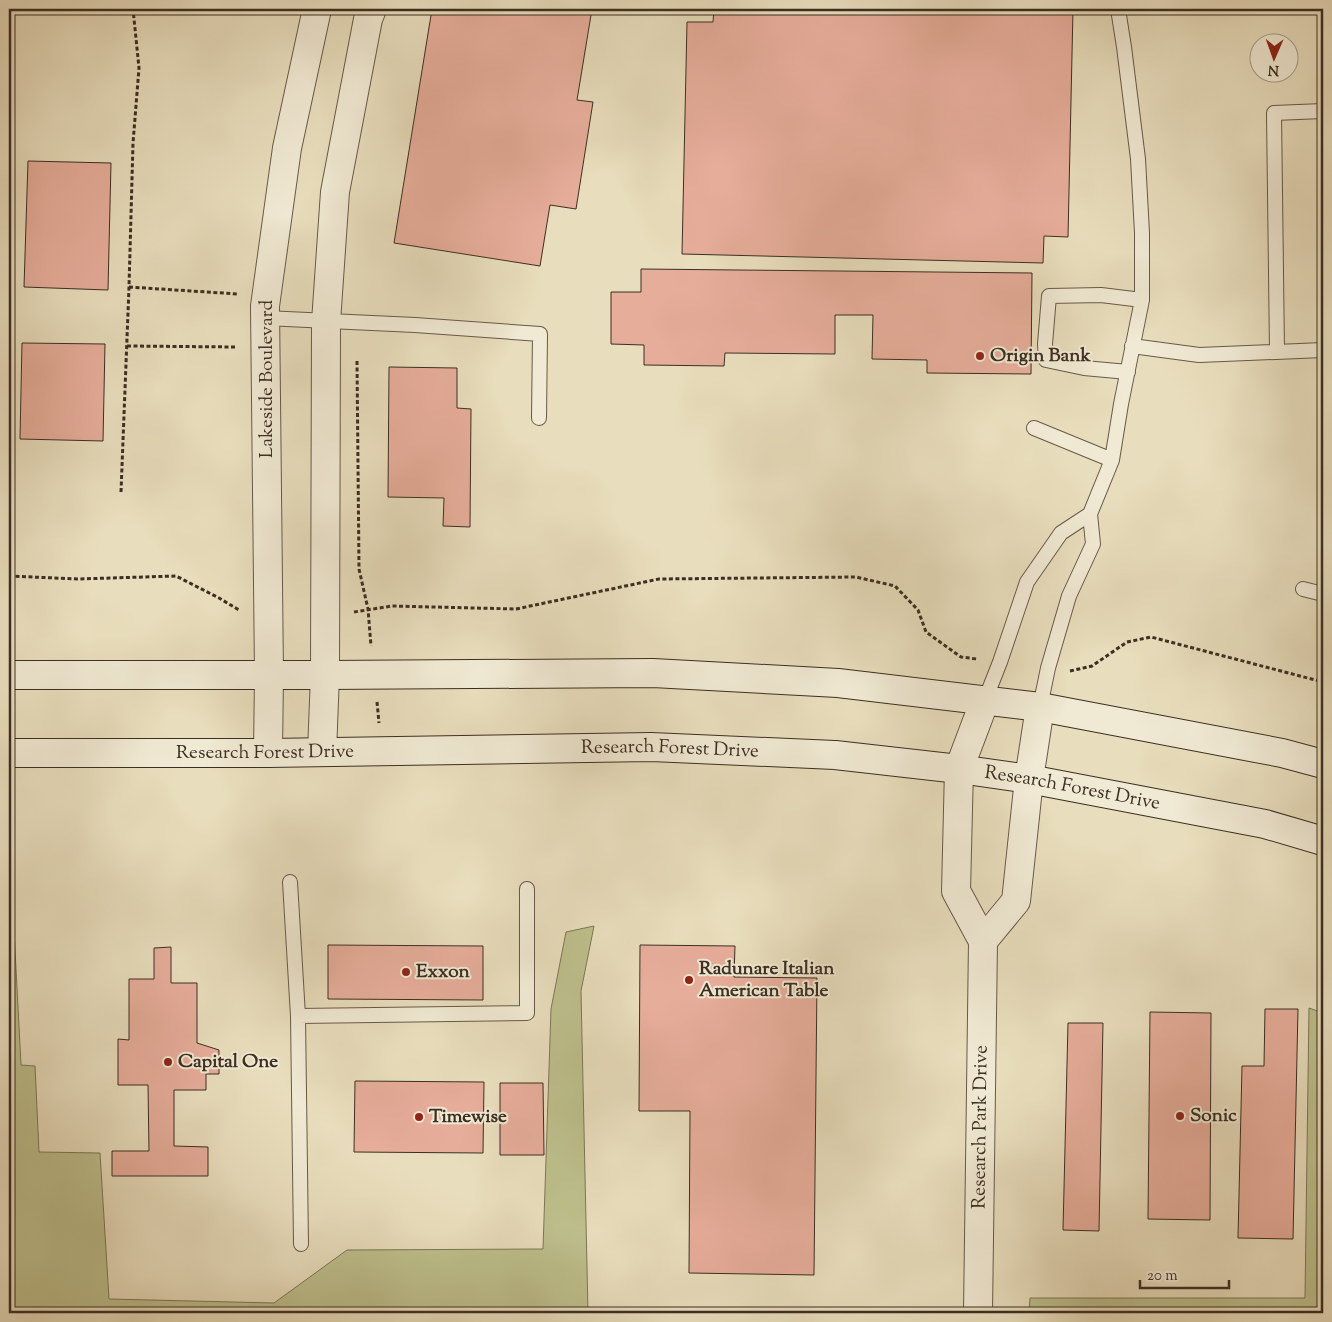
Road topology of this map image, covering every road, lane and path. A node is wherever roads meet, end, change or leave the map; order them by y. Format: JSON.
{"nodes":[{"id":1,"x":133,"y":9,"type":"edge"},
{"id":2,"x":317,"y":9,"type":"edge"},
{"id":3,"x":372,"y":9,"type":"edge"},
{"id":4,"x":1118,"y":9,"type":"edge"},
{"id":5,"x":1323,"y":111,"type":"edge"},
{"id":6,"x":1142,"y":300,"type":"junction"},
{"id":7,"x":265,"y":318,"type":"junction"},
{"id":8,"x":326,"y":322,"type":"junction"},
{"id":9,"x":1132,"y":346,"type":"junction"},
{"id":10,"x":1323,"y":350,"type":"edge"},
{"id":11,"x":1277,"y":352,"type":"junction"},
{"id":12,"x":1128,"y":372,"type":"junction"},
{"id":13,"x":539,"y":418,"type":"dead end"},
{"id":14,"x":1034,"y":428,"type":"dead end"},
{"id":15,"x":1112,"y":460,"type":"junction"},
{"id":16,"x":120,"y":492,"type":"dead end"},
{"id":17,"x":1090,"y":514,"type":"junction"},
{"id":18,"x":9,"y":576,"type":"edge"},
{"id":19,"x":1303,"y":589,"type":"dead end"},
{"id":20,"x":1323,"y":594,"type":"edge"},
{"id":21,"x":269,"y":617,"type":"junction"},
{"id":22,"x":325,"y":621,"type":"junction"},
{"id":23,"x":1000,"y":662,"type":"junction"},
{"id":24,"x":1048,"y":668,"type":"junction"},
{"id":25,"x":9,"y":674,"type":"edge"},
{"id":26,"x":270,"y":675,"type":"junction"},
{"id":27,"x":325,"y":675,"type":"junction"},
{"id":28,"x":1323,"y":682,"type":"edge"},
{"id":29,"x":985,"y":700,"type":"junction"},
{"id":30,"x":1040,"y":707,"type":"junction"},
{"id":31,"x":322,"y":752,"type":"junction"},
{"id":32,"x":9,"y":753,"type":"edge"},
{"id":33,"x":268,"y":753,"type":"junction"},
{"id":34,"x":1323,"y":764,"type":"edge"},
{"id":35,"x":959,"y":769,"type":"junction"},
{"id":36,"x":1029,"y":779,"type":"junction"},
{"id":37,"x":1323,"y":841,"type":"edge"},
{"id":38,"x":290,"y":882,"type":"dead end"},
{"id":39,"x":527,"y":889,"type":"dead end"},
{"id":40,"x":983,"y":941,"type":"junction"},
{"id":41,"x":298,"y":1016,"type":"junction"},
{"id":42,"x":301,"y":1244,"type":"dead end"},
{"id":43,"x":978,"y":1313,"type":"edge"}],
"edges":[{"from":1,"to":16,"type":"path"},
{"from":2,"to":7,"type":"main road","name":"Lakeside Boulevard"},
{"from":3,"to":8,"type":"main road"},
{"from":4,"to":6,"type":"lane"},
{"from":5,"to":11,"type":"lane"},
{"from":6,"to":9,"type":"lane"},
{"from":6,"to":12,"type":"lane"},
{"from":7,"to":8,"type":"lane"},
{"from":7,"to":21,"type":"main road","name":"Lakeside Boulevard"},
{"from":8,"to":13,"type":"lane"},
{"from":8,"to":22,"type":"main road"},
{"from":9,"to":11,"type":"lane"},
{"from":9,"to":12,"type":"lane"},
{"from":10,"to":11,"type":"lane"},
{"from":12,"to":15,"type":"lane"},
{"from":14,"to":15,"type":"lane"},
{"from":15,"to":17,"type":"lane"},
{"from":17,"to":23,"type":"lane"},
{"from":17,"to":24,"type":"lane"},
{"from":18,"to":21,"type":"path"},
{"from":19,"to":20,"type":"lane"},
{"from":21,"to":26,"type":"main road","name":"Lakeside Boulevard"},
{"from":22,"to":23,"type":"path"},
{"from":22,"to":27,"type":"main road"},
{"from":23,"to":29,"type":"lane"},
{"from":24,"to":28,"type":"path"},
{"from":24,"to":30,"type":"lane"},
{"from":25,"to":26,"type":"main road"},
{"from":26,"to":27,"type":"main road"},
{"from":26,"to":33,"type":"main road","name":"Lakeside Boulevard"},
{"from":27,"to":29,"type":"main road"},
{"from":27,"to":31,"type":"main road"},
{"from":29,"to":30,"type":"main road"},
{"from":29,"to":35,"type":"main road","name":"Research Park Drive"},
{"from":30,"to":34,"type":"main road"},
{"from":30,"to":36,"type":"main road"},
{"from":31,"to":33,"type":"main road","name":"Research Forest Drive"},
{"from":31,"to":35,"type":"main road","name":"Research Forest Drive"},
{"from":32,"to":33,"type":"main road","name":"Research Forest Drive"},
{"from":35,"to":36,"type":"main road","name":"Research Forest Drive"},
{"from":35,"to":40,"type":"main road","name":"Research Park Drive"},
{"from":36,"to":37,"type":"main road","name":"Research Forest Drive"},
{"from":36,"to":40,"type":"main road"},
{"from":38,"to":41,"type":"lane"},
{"from":39,"to":41,"type":"lane"},
{"from":40,"to":43,"type":"main road","name":"Research Park Drive"},
{"from":41,"to":42,"type":"lane"}]}
